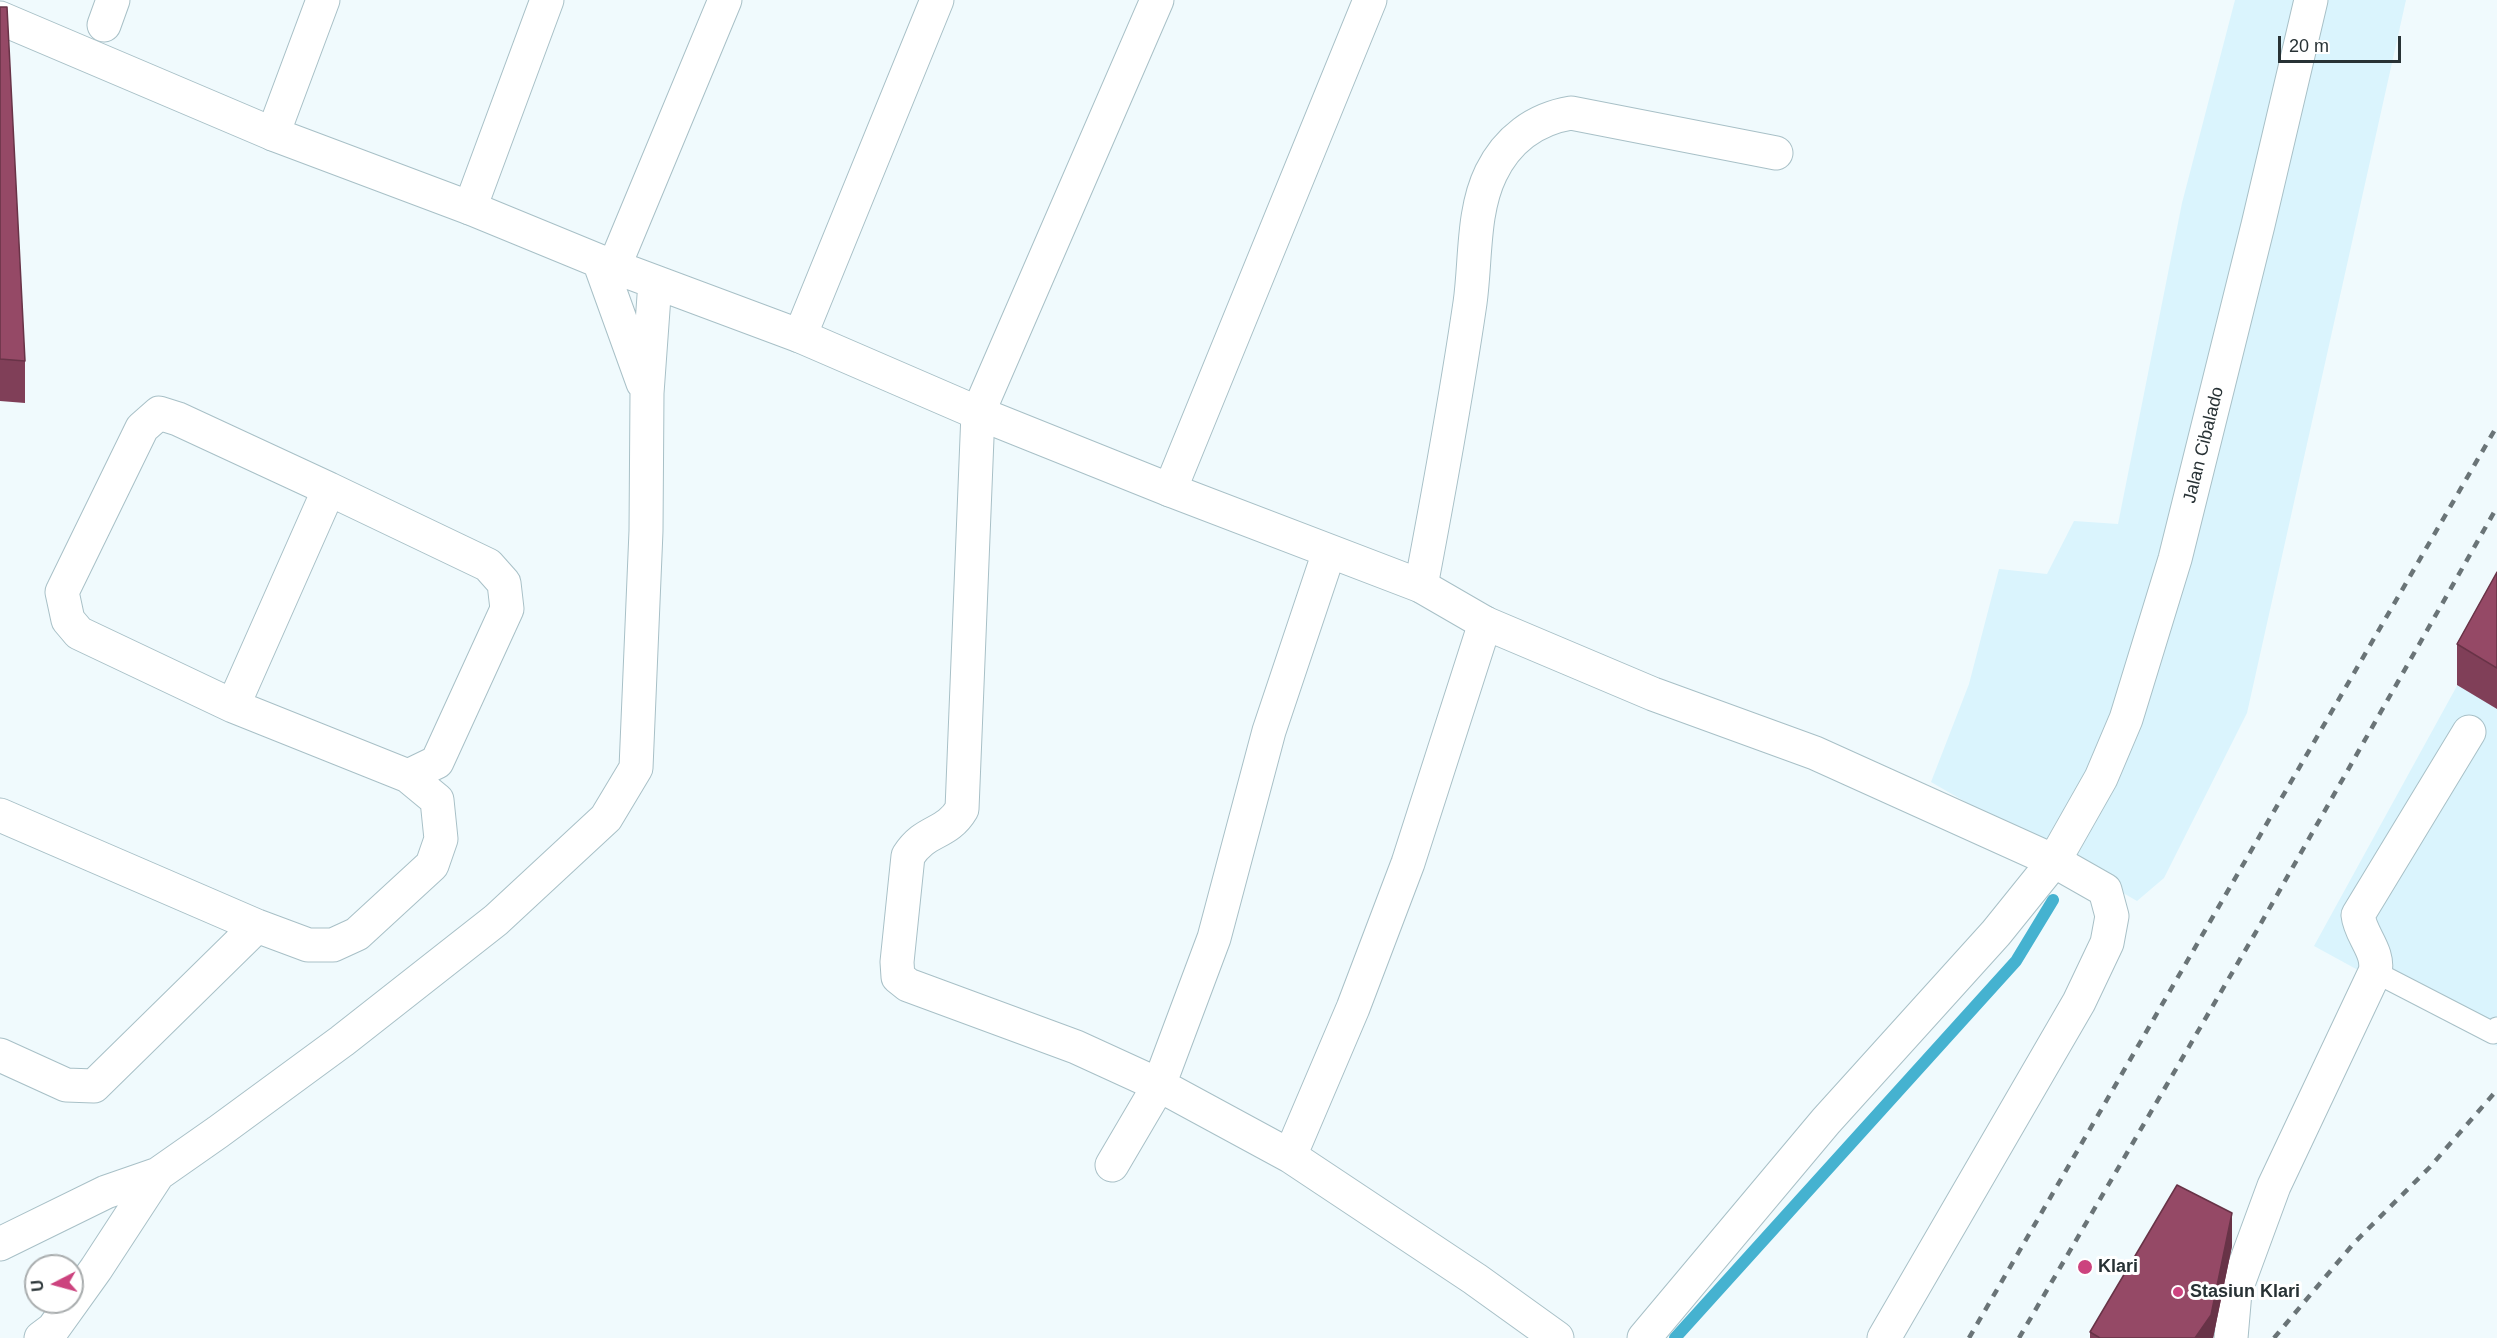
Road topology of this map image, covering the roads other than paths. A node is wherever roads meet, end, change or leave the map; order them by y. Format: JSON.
{"nodes":[{"id":1,"x":322,"y":0,"type":"edge"},
{"id":2,"x":547,"y":0,"type":"edge"},
{"id":3,"x":725,"y":0,"type":"edge"},
{"id":4,"x":937,"y":0,"type":"edge"},
{"id":5,"x":1157,"y":0,"type":"edge"},
{"id":6,"x":1370,"y":0,"type":"edge"},
{"id":7,"x":2311,"y":0,"type":"edge"},
{"id":8,"x":0,"y":18,"type":"edge"},
{"id":9,"x":273,"y":134,"type":"junction"},
{"id":10,"x":1776,"y":153,"type":"dead end"},
{"id":11,"x":470,"y":208,"type":"junction"},
{"id":12,"x":607,"y":264,"type":"junction"},
{"id":13,"x":655,"y":282,"type":"junction"},
{"id":14,"x":800,"y":336,"type":"junction"},
{"id":15,"x":647,"y":393,"type":"junction"},
{"id":16,"x":978,"y":413,"type":"junction"},
{"id":17,"x":329,"y":489,"type":"junction"},
{"id":18,"x":1170,"y":490,"type":"junction"},
{"id":19,"x":1329,"y":552,"type":"junction"},
{"id":20,"x":1421,"y":586,"type":"junction"},
{"id":21,"x":1485,"y":623,"type":"junction"},
{"id":22,"x":233,"y":706,"type":"junction"},
{"id":23,"x":2469,"y":732,"type":"dead end"},
{"id":24,"x":408,"y":777,"type":"junction"},
{"id":25,"x":0,"y":815,"type":"edge"},
{"id":26,"x":2059,"y":865,"type":"junction"},
{"id":27,"x":257,"y":926,"type":"junction"},
{"id":28,"x":2375,"y":972,"type":"junction"},
{"id":29,"x":2497,"y":1028,"type":"edge"},
{"id":30,"x":0,"y":1055,"type":"edge"},
{"id":31,"x":1159,"y":1085,"type":"junction"},
{"id":32,"x":1290,"y":1156,"type":"junction"},
{"id":33,"x":1112,"y":1165,"type":"dead end"},
{"id":34,"x":158,"y":1174,"type":"junction"},
{"id":35,"x":0,"y":1244,"type":"edge"},
{"id":36,"x":41,"y":1338,"type":"edge"},
{"id":37,"x":1557,"y":1338,"type":"edge"},
{"id":38,"x":1644,"y":1338,"type":"edge"},
{"id":39,"x":1884,"y":1338,"type":"edge"},
{"id":40,"x":2231,"y":1338,"type":"edge"}],
"edges":[{"from":1,"to":9,"type":"street"},
{"from":2,"to":11,"type":"street"},
{"from":3,"to":12,"type":"street"},
{"from":4,"to":14,"type":"street"},
{"from":5,"to":16,"type":"street"},
{"from":6,"to":18,"type":"street"},
{"from":7,"to":26,"type":"street","name":"Jalan Cibalado"},
{"from":8,"to":9,"type":"street"},
{"from":9,"to":11,"type":"street"},
{"from":10,"to":20,"type":"street"},
{"from":11,"to":12,"type":"street"},
{"from":12,"to":13,"type":"street"},
{"from":12,"to":15,"type":"street"},
{"from":13,"to":14,"type":"street"},
{"from":13,"to":15,"type":"street"},
{"from":14,"to":16,"type":"street"},
{"from":15,"to":34,"type":"street"},
{"from":16,"to":18,"type":"street"},
{"from":16,"to":31,"type":"street"},
{"from":17,"to":22,"type":"street"},
{"from":17,"to":22,"type":"street"},
{"from":17,"to":24,"type":"street"},
{"from":18,"to":19,"type":"street"},
{"from":19,"to":20,"type":"street"},
{"from":19,"to":31,"type":"street"},
{"from":20,"to":21,"type":"street"},
{"from":21,"to":26,"type":"street"},
{"from":21,"to":32,"type":"street"},
{"from":22,"to":24,"type":"street"},
{"from":23,"to":28,"type":"street"},
{"from":24,"to":27,"type":"street"},
{"from":25,"to":27,"type":"street"},
{"from":26,"to":38,"type":"street","name":"Jalan Cibalado"},
{"from":26,"to":39,"type":"street"},
{"from":27,"to":30,"type":"street"},
{"from":28,"to":29,"type":"lane"},
{"from":28,"to":40,"type":"street"},
{"from":31,"to":32,"type":"street"},
{"from":31,"to":33,"type":"street"},
{"from":32,"to":37,"type":"street"},
{"from":34,"to":35,"type":"street"},
{"from":34,"to":36,"type":"street"}]}
